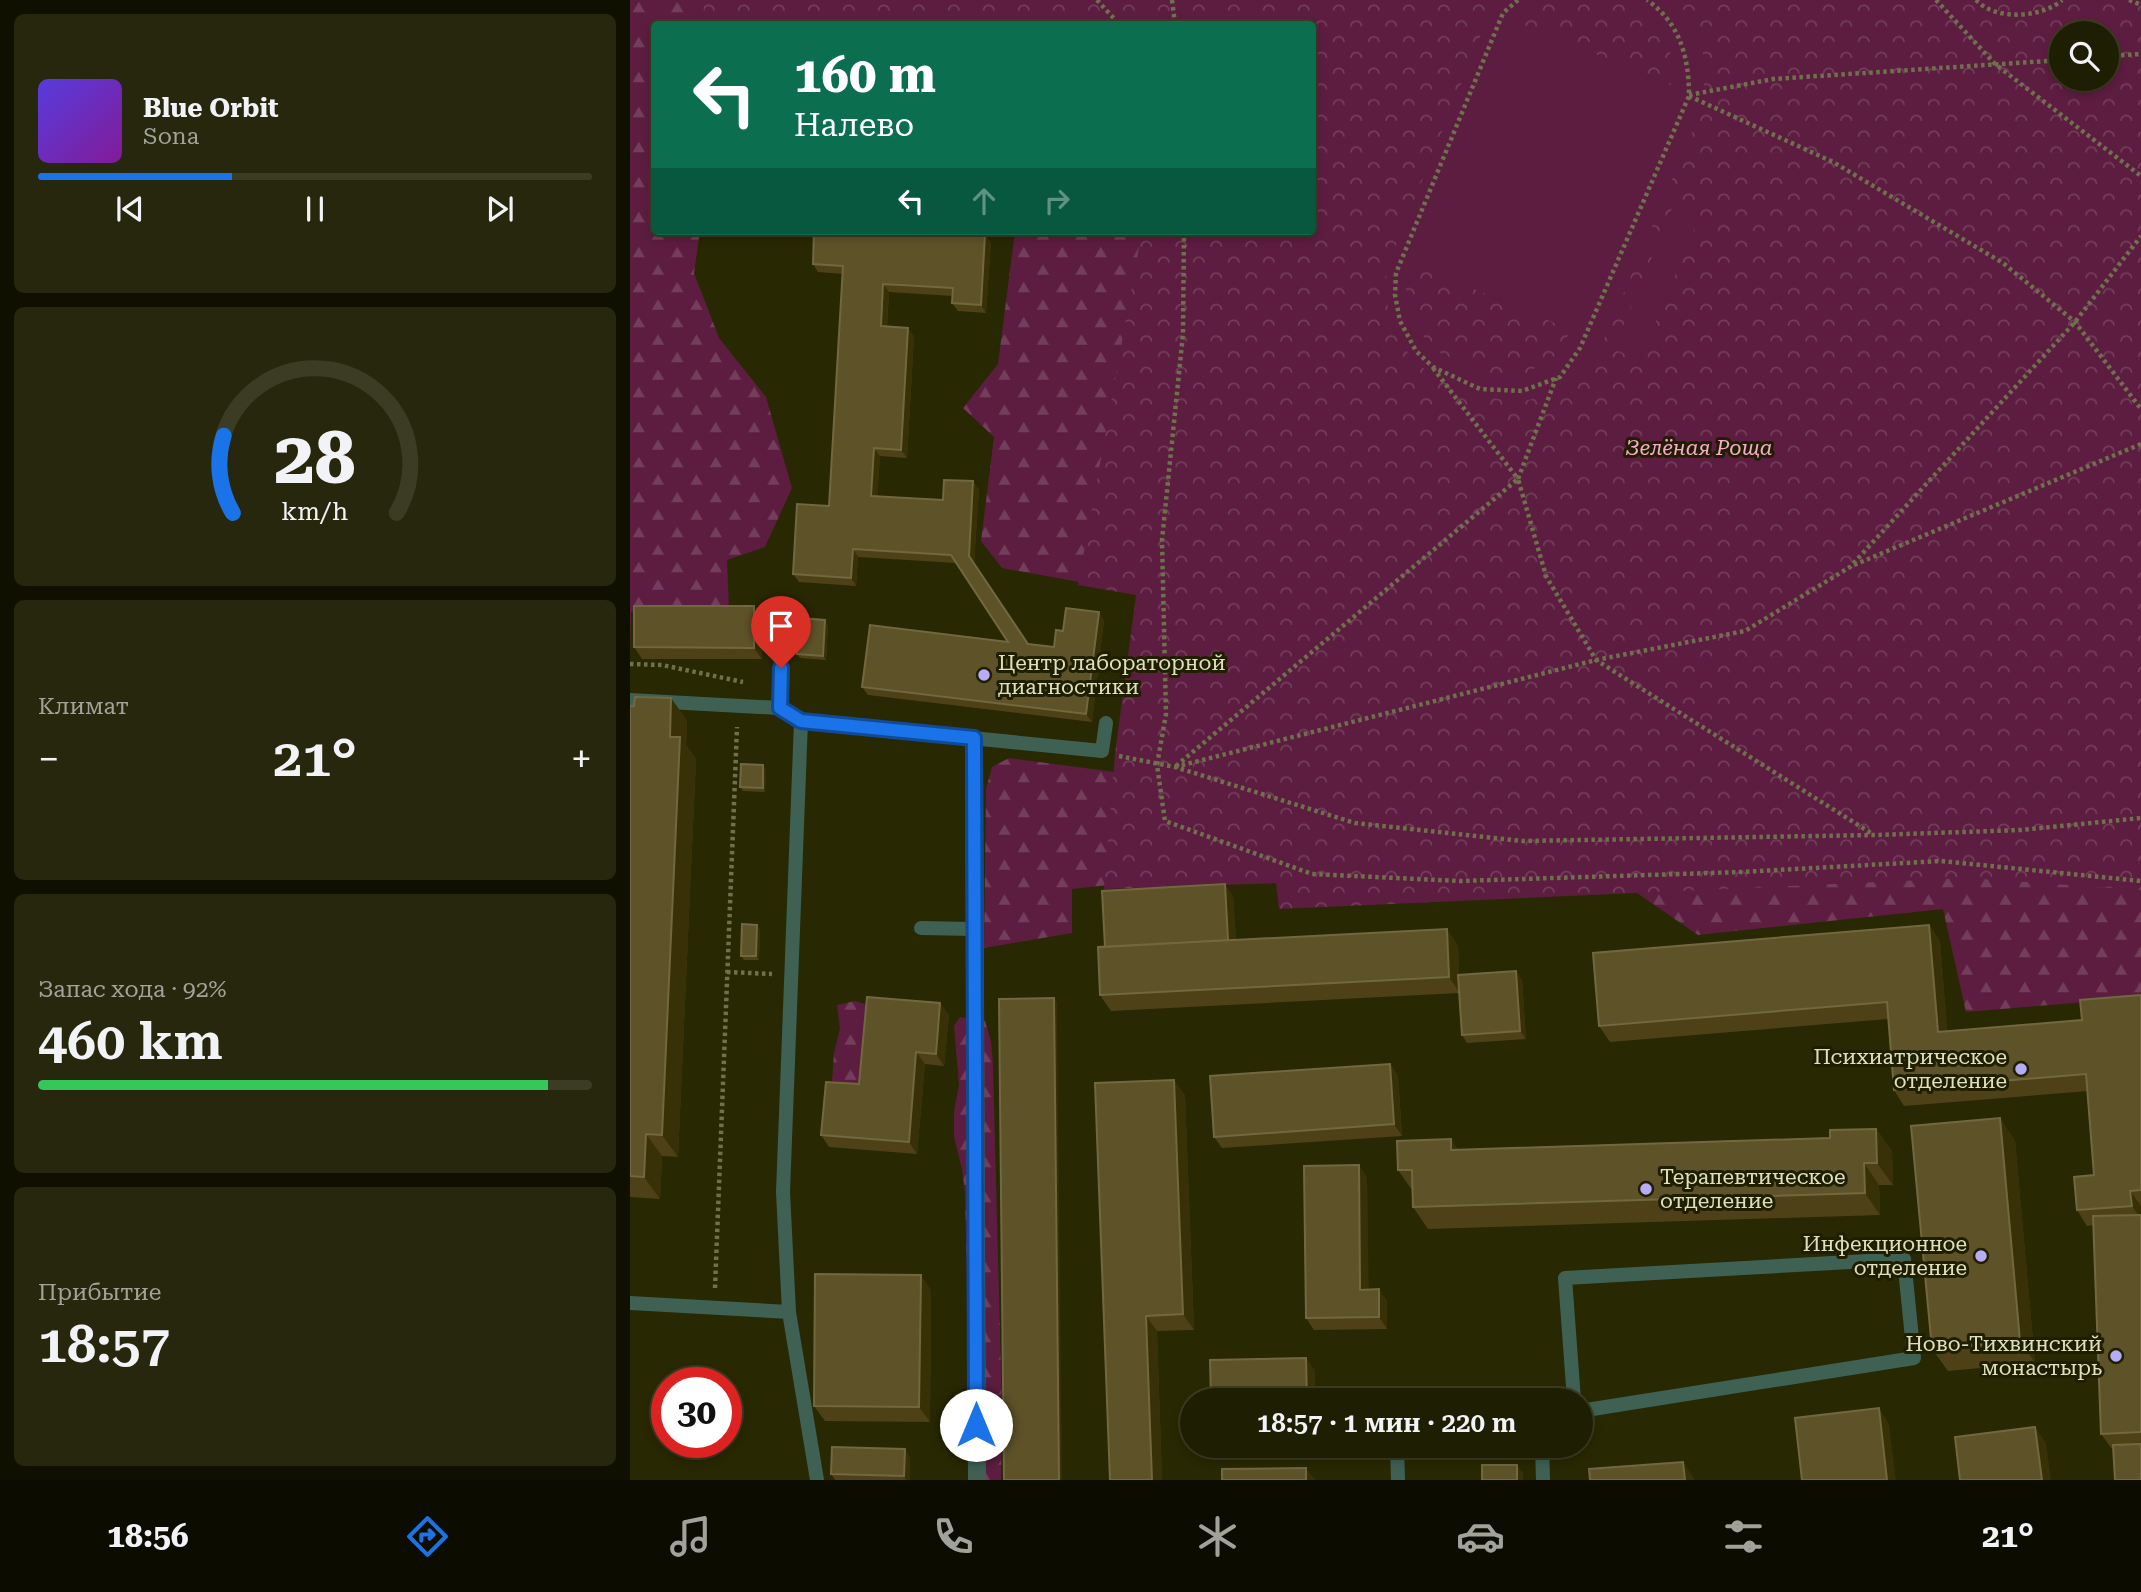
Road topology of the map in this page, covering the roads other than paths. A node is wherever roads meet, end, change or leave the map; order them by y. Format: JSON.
{"nodes":[{"id":1,"x":782,"y":622,"type":"dead end"},
{"id":2,"x":630,"y":700,"type":"edge"},
{"id":3,"x":780,"y":708,"type":"junction"},
{"id":4,"x":801,"y":721,"type":"junction"},
{"id":5,"x":1106,"y":723,"type":"dead end"},
{"id":6,"x":974,"y":738,"type":"junction"},
{"id":7,"x":921,"y":928,"type":"dead end"},
{"id":8,"x":973,"y":929,"type":"junction"},
{"id":9,"x":630,"y":1303,"type":"edge"},
{"id":10,"x":789,"y":1312,"type":"junction"},
{"id":11,"x":1573,"y":1388,"type":"edge"},
{"id":12,"x":1593,"y":1409,"type":"edge"},
{"id":13,"x":1397,"y":1458,"type":"edge"},
{"id":14,"x":1542,"y":1458,"type":"edge"},
{"id":15,"x":817,"y":1480,"type":"edge"},
{"id":16,"x":977,"y":1480,"type":"edge"},
{"id":17,"x":1398,"y":1480,"type":"edge"},
{"id":18,"x":1543,"y":1480,"type":"edge"}],
"edges":[{"from":1,"to":3,"type":"lane"},
{"from":2,"to":3,"type":"lane"},
{"from":3,"to":4,"type":"lane"},
{"from":4,"to":6,"type":"lane"},
{"from":4,"to":10,"type":"lane"},
{"from":5,"to":6,"type":"lane"},
{"from":6,"to":8,"type":"street"},
{"from":7,"to":8,"type":"lane"},
{"from":8,"to":16,"type":"street"},
{"from":9,"to":10,"type":"lane"},
{"from":10,"to":15,"type":"lane"},
{"from":11,"to":12,"type":"lane"},
{"from":13,"to":17,"type":"lane"},
{"from":14,"to":18,"type":"lane"}]}
